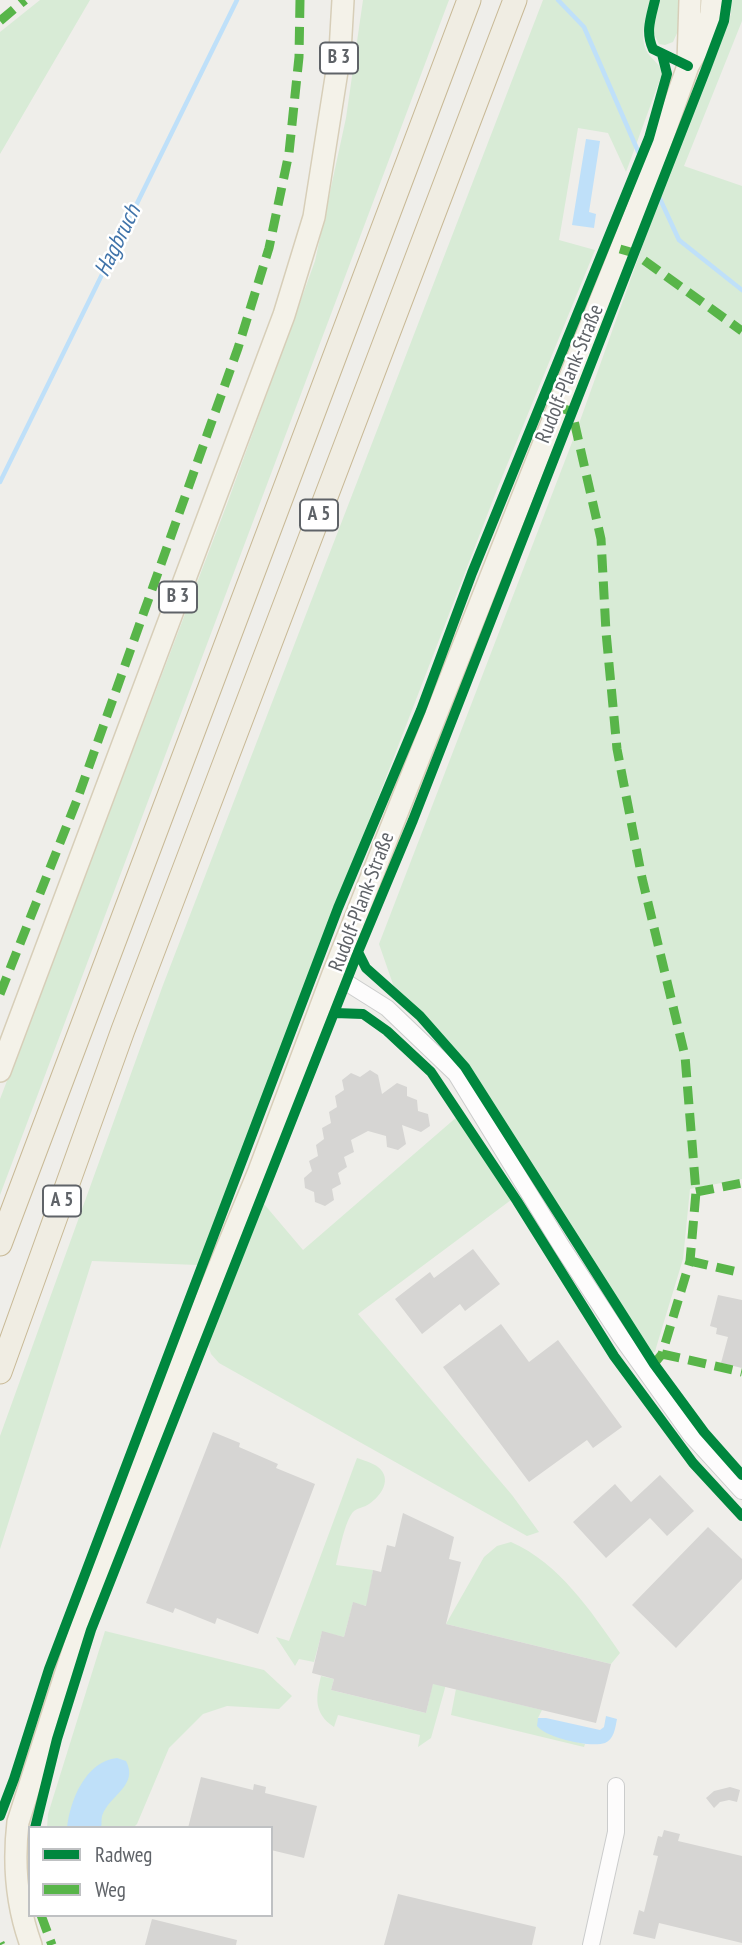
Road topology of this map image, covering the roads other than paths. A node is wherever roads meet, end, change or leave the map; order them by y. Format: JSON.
{"nodes":[{"id":1,"x":343,"y":0,"type":"edge"},
{"id":2,"x":470,"y":0,"type":"edge"},
{"id":3,"x":515,"y":0,"type":"edge"},
{"id":4,"x":690,"y":0,"type":"edge"},
{"id":5,"x":712,"y":0,"type":"edge"},
{"id":6,"x":688,"y":66,"type":"junction"},
{"id":7,"x":333,"y":974,"type":"junction"},
{"id":8,"x":0,"y":1071,"type":"edge"},
{"id":9,"x":0,"y":1244,"type":"edge"},
{"id":10,"x":0,"y":1372,"type":"edge"},
{"id":11,"x":742,"y":1491,"type":"edge"},
{"id":12,"x":616,"y":1786,"type":"dead end"},
{"id":13,"x":31,"y":1945,"type":"edge"},
{"id":14,"x":591,"y":1945,"type":"edge"}],
"edges":[{"from":1,"to":8,"type":"main road","number":"B 3"},
{"from":2,"to":9,"type":"highway","number":"A 5"},
{"from":3,"to":10,"type":"highway","number":"A 5"},
{"from":4,"to":6,"type":"main road","name":"Rudolf-Plank-Straße"},
{"from":5,"to":6,"type":"main road","name":"Rudolf-Plank-Straße"},
{"from":6,"to":7,"type":"main road","name":"Rudolf-Plank-Straße"},
{"from":7,"to":11,"type":"street"},
{"from":7,"to":13,"type":"main road","name":"Rudolf-Plank-Straße"},
{"from":12,"to":14,"type":"street"}]}
